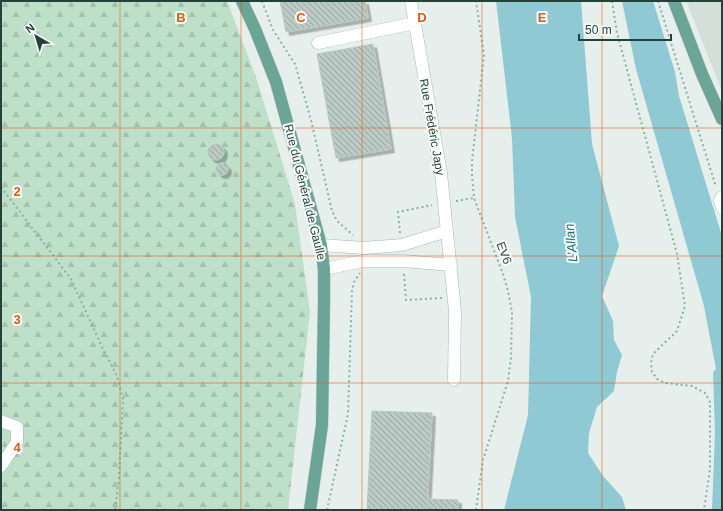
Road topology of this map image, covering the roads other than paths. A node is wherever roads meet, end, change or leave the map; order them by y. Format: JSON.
{"nodes":[{"id":1,"x":242,"y":1,"type":"edge"},
{"id":2,"x":411,"y":1,"type":"edge"},
{"id":3,"x":674,"y":1,"type":"edge"},
{"id":4,"x":415,"y":23,"type":"junction"},
{"id":5,"x":318,"y":43,"type":"dead end"},
{"id":6,"x":722,"y":119,"type":"edge"},
{"id":7,"x":447,"y":231,"type":"junction"},
{"id":8,"x":321,"y":245,"type":"junction"},
{"id":9,"x":450,"y":265,"type":"junction"},
{"id":10,"x":324,"y":269,"type":"junction"},
{"id":11,"x":454,"y":380,"type":"dead end"},
{"id":12,"x":1,"y":421,"type":"edge"},
{"id":13,"x":1,"y":466,"type":"edge"},
{"id":14,"x":310,"y":510,"type":"edge"}],
"edges":[{"from":1,"to":8,"type":"main road","name":"Rue du Général de Gaulle"},
{"from":2,"to":4,"type":"street","name":"Rue Frédéric Japy"},
{"from":3,"to":6,"type":"main road"},
{"from":4,"to":5,"type":"street"},
{"from":4,"to":7,"type":"street","name":"Rue Frédéric Japy"},
{"from":7,"to":8,"type":"street"},
{"from":7,"to":9,"type":"street","name":"Rue Frédéric Japy"},
{"from":8,"to":10,"type":"main road","name":"Rue du Général de Gaulle"},
{"from":9,"to":10,"type":"street"},
{"from":9,"to":11,"type":"street","name":"Rue Frédéric Japy"},
{"from":10,"to":14,"type":"main road","name":"Rue du Général de Gaulle"},
{"from":12,"to":13,"type":"street"}]}
